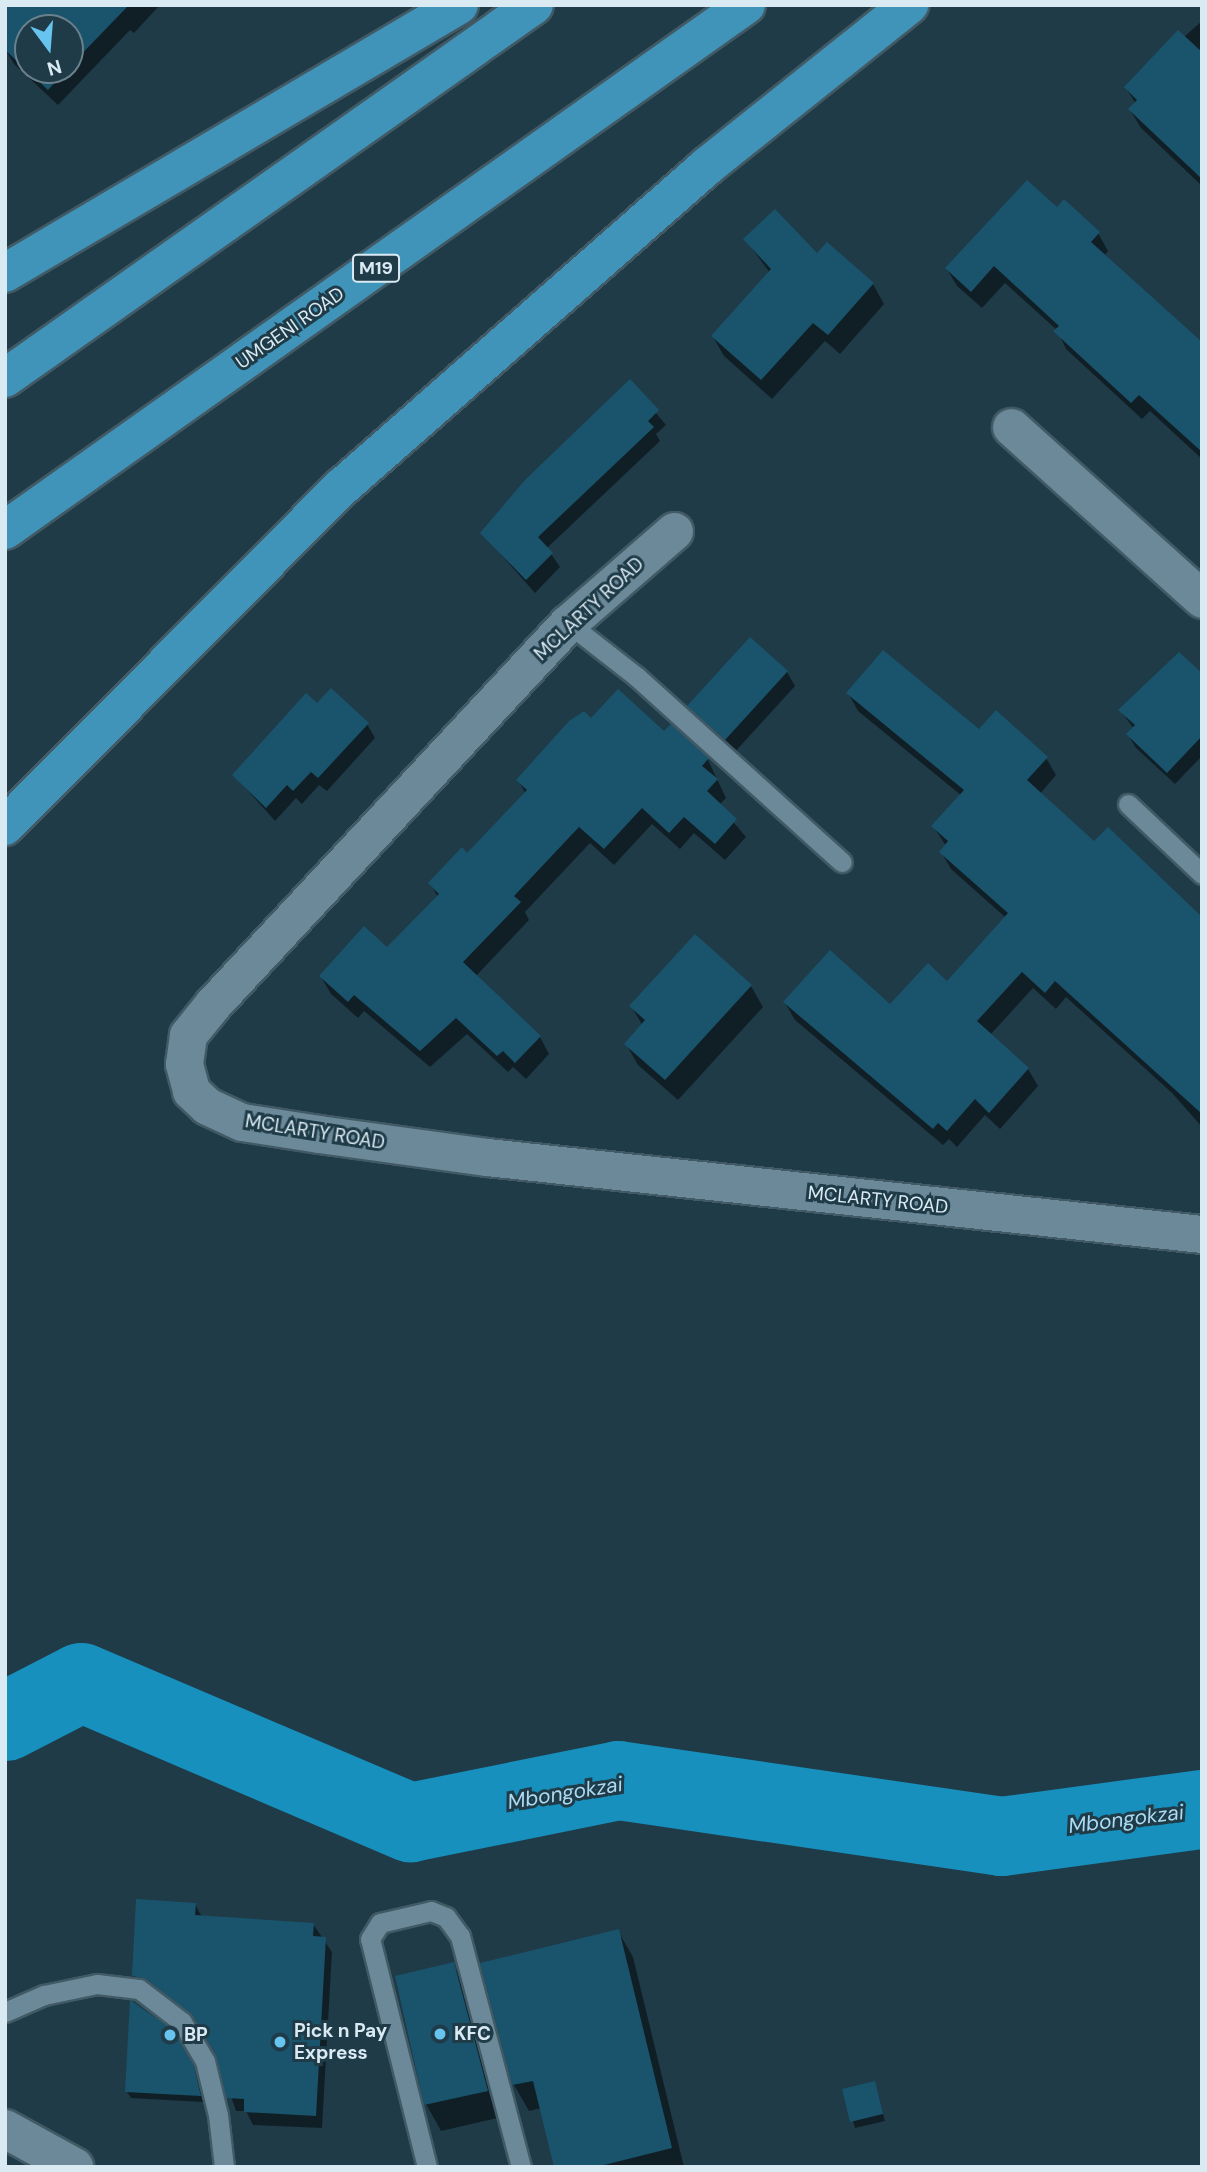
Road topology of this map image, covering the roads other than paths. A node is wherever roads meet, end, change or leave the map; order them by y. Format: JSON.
{"nodes":[{"id":1,"x":459,"y":5,"type":"edge"},
{"id":2,"x":534,"y":5,"type":"edge"},
{"id":3,"x":746,"y":5,"type":"edge"},
{"id":4,"x":909,"y":5,"type":"edge"},
{"id":5,"x":5,"y":273,"type":"edge"},
{"id":6,"x":5,"y":378,"type":"edge"},
{"id":7,"x":1011,"y":427,"type":"dead end"},
{"id":8,"x":5,"y":530,"type":"edge"},
{"id":9,"x":674,"y":531,"type":"dead end"},
{"id":10,"x":1202,"y":599,"type":"edge"},
{"id":11,"x":568,"y":623,"type":"junction"},
{"id":12,"x":1128,"y":804,"type":"dead end"},
{"id":13,"x":5,"y":826,"type":"edge"},
{"id":14,"x":842,"y":862,"type":"dead end"},
{"id":15,"x":1202,"y":874,"type":"edge"},
{"id":16,"x":1202,"y":1234,"type":"edge"},
{"id":17,"x":5,"y":2012,"type":"edge"},
{"id":18,"x":5,"y":2129,"type":"edge"},
{"id":19,"x":74,"y":2167,"type":"edge"},
{"id":20,"x":224,"y":2167,"type":"edge"},
{"id":21,"x":427,"y":2167,"type":"edge"},
{"id":22,"x":521,"y":2167,"type":"edge"}],
"edges":[{"from":1,"to":5,"type":"highway"},
{"from":2,"to":6,"type":"highway"},
{"from":3,"to":8,"type":"highway","name":"UMGENI ROAD","number":"M19"},
{"from":4,"to":13,"type":"highway"},
{"from":7,"to":10,"type":"street"},
{"from":9,"to":11,"type":"street","name":"MCLARTY ROAD"},
{"from":11,"to":14,"type":"lane"},
{"from":11,"to":16,"type":"street","name":"MCLARTY ROAD"},
{"from":12,"to":15,"type":"lane"},
{"from":17,"to":20,"type":"lane"},
{"from":18,"to":19,"type":"main road"},
{"from":21,"to":22,"type":"lane"}]}
